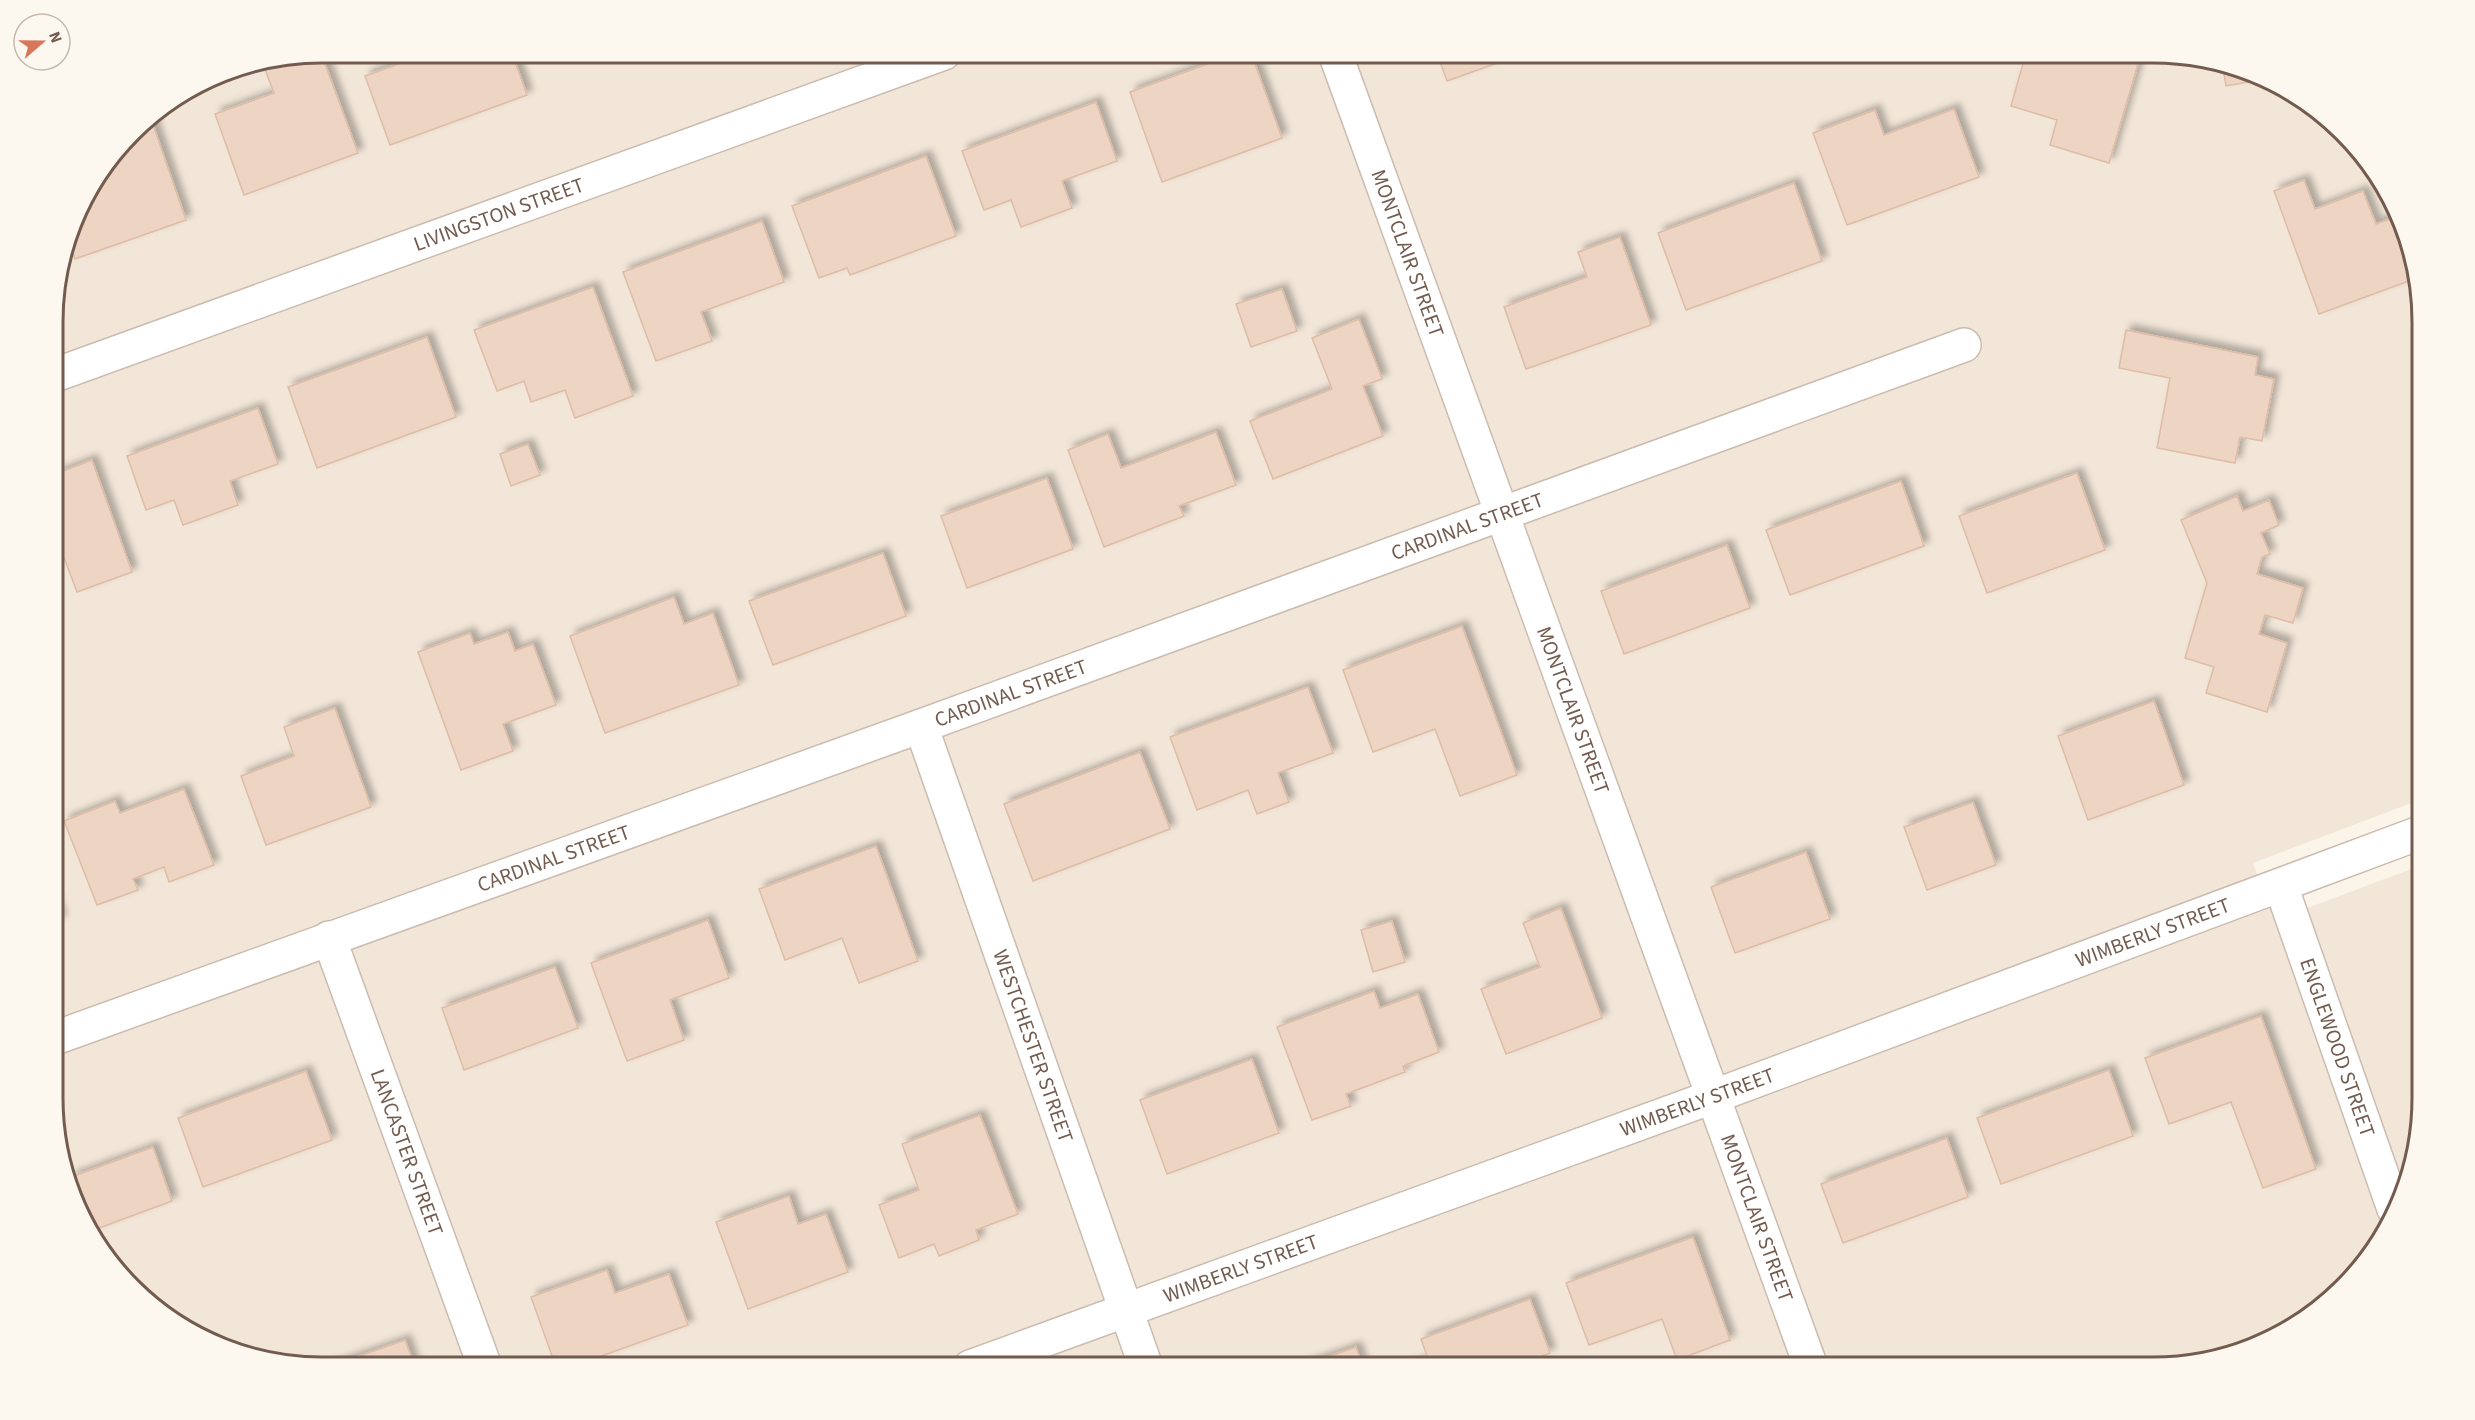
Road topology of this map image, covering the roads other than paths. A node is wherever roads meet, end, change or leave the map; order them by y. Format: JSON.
{"nodes":[{"id":1,"x":914,"y":63,"type":"edge"},
{"id":2,"x":1339,"y":63,"type":"edge"},
{"id":3,"x":1964,"y":345,"type":"dead end"},
{"id":4,"x":63,"y":372,"type":"edge"},
{"id":5,"x":1500,"y":513,"type":"junction"},
{"id":6,"x":921,"y":726,"type":"junction"},
{"id":7,"x":2412,"y":836,"type":"edge"},
{"id":8,"x":2281,"y":886,"type":"junction"},
{"id":9,"x":329,"y":938,"type":"junction"},
{"id":10,"x":63,"y":1035,"type":"edge"},
{"id":11,"x":1712,"y":1097,"type":"junction"},
{"id":12,"x":2391,"y":1200,"type":"edge"},
{"id":13,"x":1125,"y":1311,"type":"junction"},
{"id":14,"x":481,"y":1357,"type":"edge"},
{"id":15,"x":998,"y":1357,"type":"edge"},
{"id":16,"x":1142,"y":1357,"type":"edge"},
{"id":17,"x":1807,"y":1357,"type":"edge"}],
"edges":[{"from":1,"to":4,"type":"street","name":"LIVINGSTON STREET"},
{"from":2,"to":5,"type":"street","name":"MONTCLAIR STREET"},
{"from":3,"to":5,"type":"street","name":"CARDINAL STREET"},
{"from":5,"to":6,"type":"street","name":"CARDINAL STREET"},
{"from":5,"to":11,"type":"street","name":"MONTCLAIR STREET"},
{"from":6,"to":9,"type":"street","name":"CARDINAL STREET"},
{"from":6,"to":13,"type":"street","name":"WESTCHESTER STREET"},
{"from":7,"to":8,"type":"street","name":"WIMBERLY STREET"},
{"from":8,"to":11,"type":"street","name":"WIMBERLY STREET"},
{"from":8,"to":12,"type":"street","name":"ENGLEWOOD STREET"},
{"from":9,"to":10,"type":"street","name":"CARDINAL STREET"},
{"from":9,"to":14,"type":"street","name":"LANCASTER STREET"},
{"from":11,"to":13,"type":"street","name":"WIMBERLY STREET"},
{"from":11,"to":17,"type":"street","name":"MONTCLAIR STREET"},
{"from":13,"to":15,"type":"street","name":"WIMBERLY STREET"},
{"from":13,"to":16,"type":"street","name":"WESTCHESTER STREET"}]}
